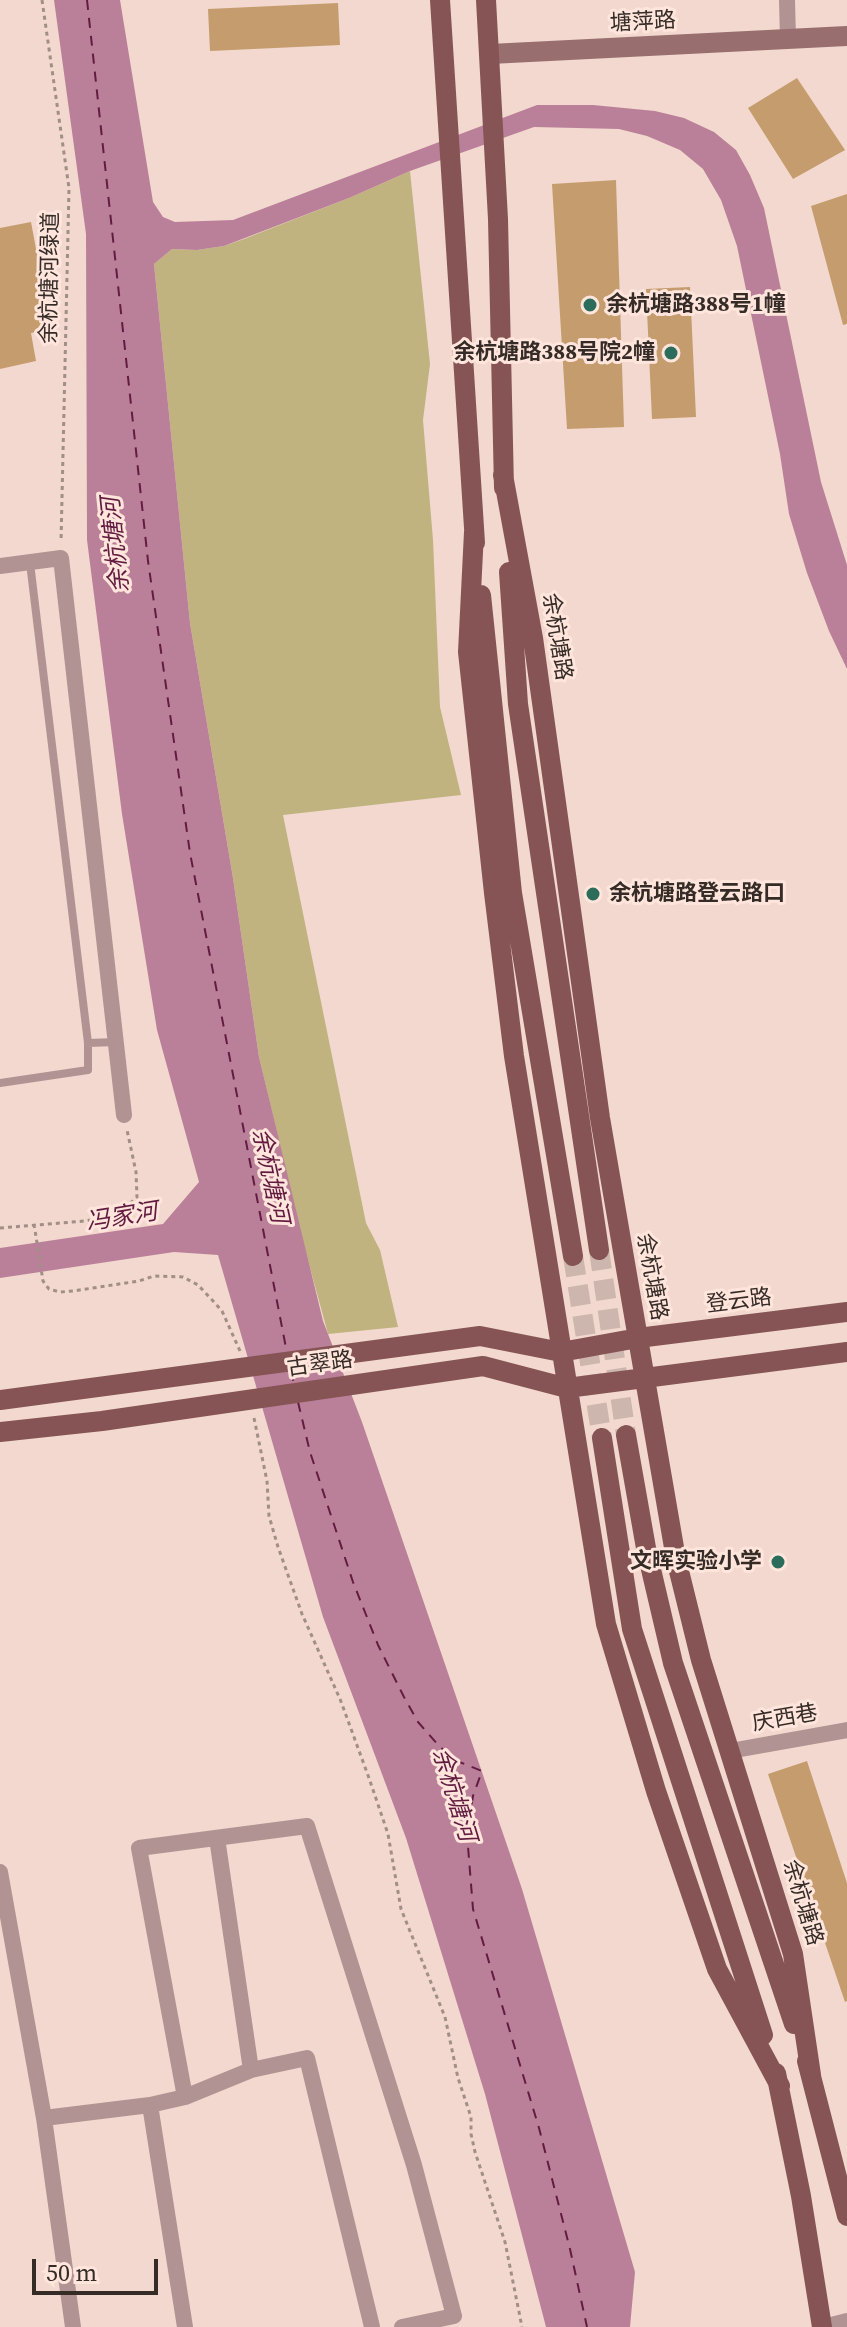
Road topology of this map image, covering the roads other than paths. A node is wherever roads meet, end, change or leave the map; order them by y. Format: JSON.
{"nodes":[{"id":1,"x":440,"y":0,"type":"edge"},
{"id":2,"x":486,"y":0,"type":"edge"},
{"id":3,"x":787,"y":0,"type":"edge"},
{"id":4,"x":847,"y":36,"type":"edge"},
{"id":5,"x":788,"y":39,"type":"junction"},
{"id":6,"x":490,"y":54,"type":"junction"},
{"id":7,"x":503,"y":475,"type":"junction"},
{"id":8,"x":474,"y":532,"type":"junction"},
{"id":9,"x":30,"y":562,"type":"junction"},
{"id":10,"x":0,"y":566,"type":"edge"},
{"id":11,"x":116,"y":1042,"type":"junction"},
{"id":12,"x":88,"y":1043,"type":"junction"},
{"id":13,"x":0,"y":1083,"type":"edge"},
{"id":14,"x":124,"y":1115,"type":"road end"},
{"id":15,"x":599,"y":1250,"type":"tunnel mouth"},
{"id":16,"x":573,"y":1256,"type":"tunnel mouth"},
{"id":17,"x":847,"y":1312,"type":"edge"},
{"id":18,"x":638,"y":1338,"type":"junction"},
{"id":19,"x":561,"y":1352,"type":"junction"},
{"id":20,"x":847,"y":1352,"type":"edge"},
{"id":21,"x":645,"y":1377,"type":"junction"},
{"id":22,"x":567,"y":1388,"type":"junction"},
{"id":23,"x":0,"y":1400,"type":"edge"},
{"id":24,"x":0,"y":1432,"type":"edge"},
{"id":25,"x":626,"y":1435,"type":"tunnel mouth"},
{"id":26,"x":602,"y":1438,"type":"tunnel mouth"},
{"id":27,"x":847,"y":1730,"type":"edge"},
{"id":28,"x":730,"y":1751,"type":"junction"},
{"id":29,"x":217,"y":1838,"type":"junction"},
{"id":30,"x":0,"y":1872,"type":"edge"},
{"id":31,"x":251,"y":2070,"type":"junction"},
{"id":32,"x":811,"y":2075,"type":"junction"},
{"id":33,"x":780,"y":2086,"type":"junction"},
{"id":34,"x":185,"y":2097,"type":"junction"},
{"id":35,"x":150,"y":2105,"type":"junction"},
{"id":36,"x":44,"y":2118,"type":"junction"},
{"id":37,"x":847,"y":2216,"type":"edge"},
{"id":38,"x":847,"y":2321,"type":"edge"},
{"id":39,"x":73,"y":2327,"type":"edge"},
{"id":40,"x":185,"y":2327,"type":"edge"},
{"id":41,"x":372,"y":2327,"type":"edge"},
{"id":42,"x":402,"y":2327,"type":"edge"},
{"id":43,"x":823,"y":2327,"type":"edge"}],
"edges":[{"from":1,"to":8,"type":"main road"},
{"from":2,"to":6,"type":"main road","name":"余杭塘路"},
{"from":3,"to":5,"type":"street"},
{"from":4,"to":5,"type":"street","name":"塘萍路"},
{"from":5,"to":6,"type":"street","name":"塘萍路"},
{"from":6,"to":7,"type":"main road","name":"余杭塘路"},
{"from":7,"to":15,"type":"main road","name":"余杭塘路"},
{"from":7,"to":18,"type":"main road","name":"余杭塘路"},
{"from":8,"to":16,"type":"main road"},
{"from":8,"to":19,"type":"main road"},
{"from":9,"to":10,"type":"street"},
{"from":9,"to":11,"type":"street"},
{"from":9,"to":12,"type":"lane"},
{"from":11,"to":12,"type":"lane"},
{"from":11,"to":14,"type":"street"},
{"from":12,"to":13,"type":"lane"},
{"from":17,"to":18,"type":"main road","name":"登云路"},
{"from":18,"to":19,"type":"main road","name":"古翠路"},
{"from":18,"to":21,"type":"main road","name":"余杭塘路"},
{"from":19,"to":22,"type":"main road"},
{"from":19,"to":23,"type":"main road","name":"古翠路"},
{"from":20,"to":21,"type":"main road"},
{"from":21,"to":22,"type":"main road","name":"古翠路"},
{"from":21,"to":28,"type":"main road","name":"余杭塘路"},
{"from":22,"to":24,"type":"main road","name":"古翠路"},
{"from":22,"to":33,"type":"main road"},
{"from":25,"to":32,"type":"main road","name":"余杭塘路"},
{"from":26,"to":33,"type":"main road"},
{"from":27,"to":28,"type":"street","name":"庆西巷"},
{"from":28,"to":32,"type":"main road","name":"余杭塘路"},
{"from":29,"to":31,"type":"street"},
{"from":29,"to":34,"type":"street"},
{"from":29,"to":42,"type":"street"},
{"from":30,"to":36,"type":"street"},
{"from":31,"to":34,"type":"street"},
{"from":31,"to":41,"type":"street"},
{"from":32,"to":37,"type":"main road","name":"余杭塘路"},
{"from":33,"to":43,"type":"main road"},
{"from":34,"to":35,"type":"street"},
{"from":35,"to":36,"type":"street"},
{"from":35,"to":40,"type":"street"},
{"from":36,"to":39,"type":"street"},
{"from":38,"to":43,"type":"street"}]}
